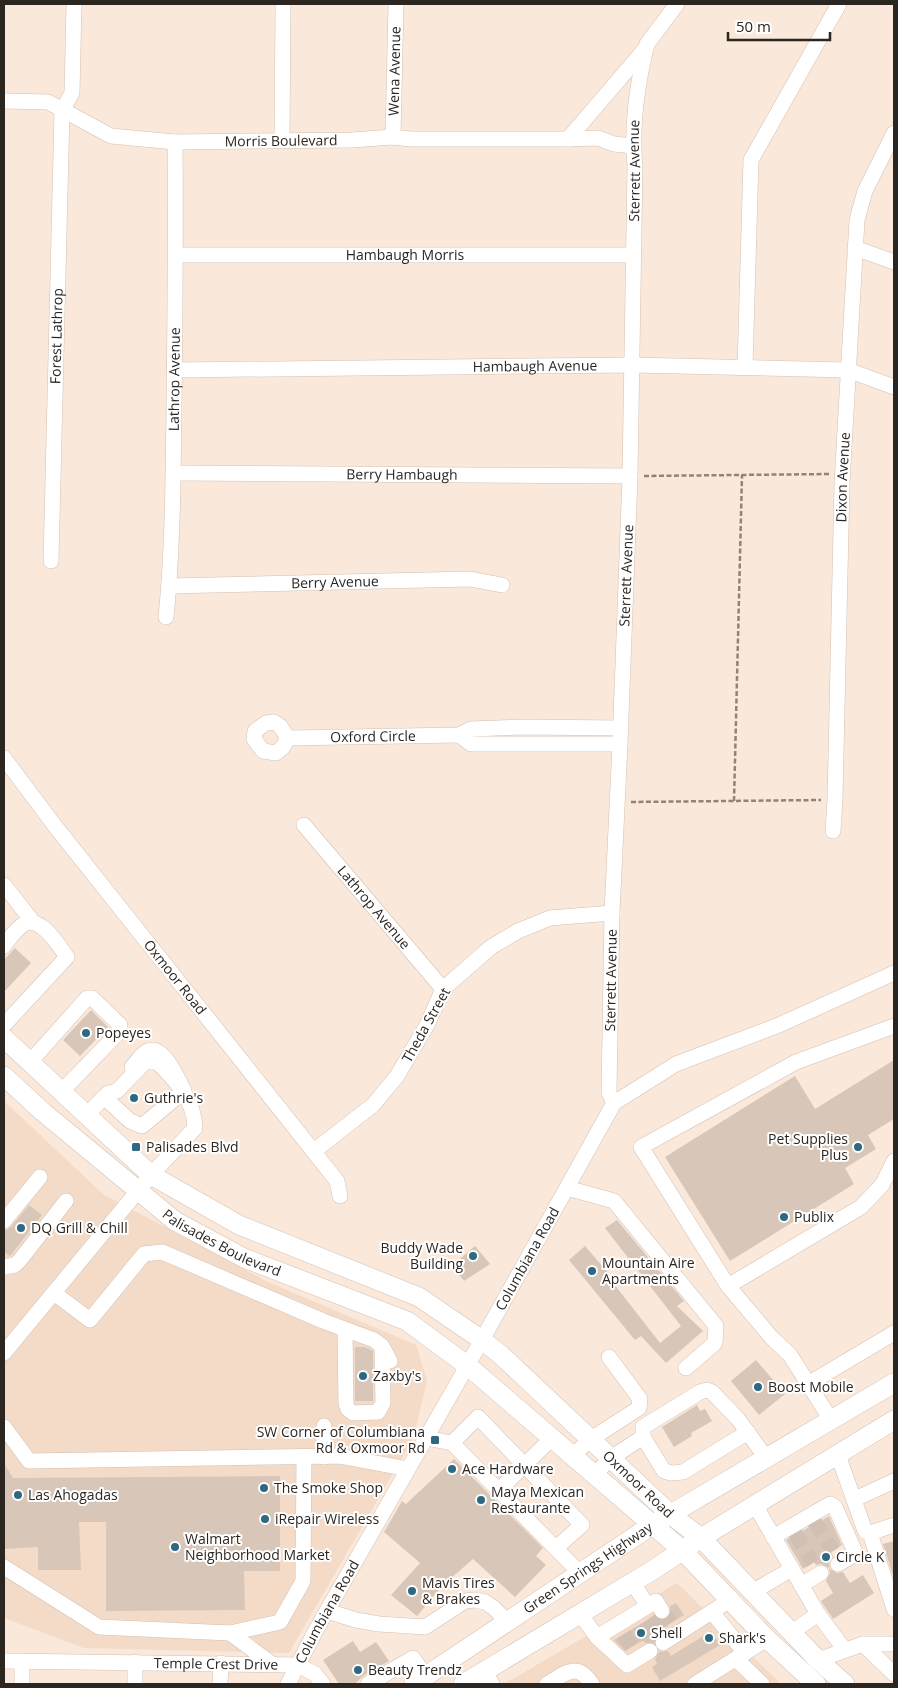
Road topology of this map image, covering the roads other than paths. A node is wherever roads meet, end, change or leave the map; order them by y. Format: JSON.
{"nodes":[{"id":1,"x":74,"y":4,"type":"edge"},
{"id":2,"x":283,"y":4,"type":"edge"},
{"id":3,"x":396,"y":4,"type":"edge"},
{"id":4,"x":677,"y":4,"type":"edge"},
{"id":5,"x":839,"y":4,"type":"edge"},
{"id":6,"x":646,"y":48,"type":"junction"},
{"id":7,"x":4,"y":101,"type":"edge"},
{"id":8,"x":62,"y":111,"type":"junction"},
{"id":9,"x":393,"y":137,"type":"junction"},
{"id":10,"x":568,"y":139,"type":"junction"},
{"id":11,"x":282,"y":141,"type":"junction"},
{"id":12,"x":175,"y":142,"type":"junction"},
{"id":13,"x":892,"y":143,"type":"edge"},
{"id":14,"x":633,"y":146,"type":"junction"},
{"id":15,"x":855,"y":248,"type":"junction"},
{"id":16,"x":176,"y":255,"type":"junction"},
{"id":17,"x":633,"y":255,"type":"junction"},
{"id":18,"x":894,"y":262,"type":"edge"},
{"id":19,"x":633,"y":365,"type":"junction"},
{"id":20,"x":745,"y":367,"type":"junction"},
{"id":21,"x":174,"y":370,"type":"junction"},
{"id":22,"x":848,"y":370,"type":"junction"},
{"id":23,"x":894,"y":387,"type":"edge"},
{"id":24,"x":173,"y":473,"type":"junction"},
{"id":25,"x":630,"y":476,"type":"junction"},
{"id":26,"x":51,"y":561,"type":"dead end"},
{"id":27,"x":502,"y":585,"type":"dead end"},
{"id":28,"x":169,"y":586,"type":"junction"},
{"id":29,"x":166,"y":617,"type":"dead end"},
{"id":30,"x":523,"y":728,"type":"junction"},
{"id":31,"x":620,"y":728,"type":"junction"},
{"id":32,"x":459,"y":735,"type":"junction"},
{"id":33,"x":288,"y":738,"type":"dead end"},
{"id":34,"x":523,"y":744,"type":"junction"},
{"id":35,"x":620,"y":744,"type":"junction"},
{"id":36,"x":4,"y":758,"type":"edge"},
{"id":37,"x":304,"y":825,"type":"dead end"},
{"id":38,"x":833,"y":831,"type":"dead end"},
{"id":39,"x":4,"y":885,"type":"edge"},
{"id":40,"x":612,"y":913,"type":"junction"},
{"id":41,"x":34,"y":922,"type":"junction"},
{"id":42,"x":4,"y":946,"type":"edge"},
{"id":43,"x":894,"y":973,"type":"edge"},
{"id":44,"x":443,"y":989,"type":"junction"},
{"id":45,"x":4,"y":1025,"type":"edge"},
{"id":46,"x":894,"y":1026,"type":"edge"},
{"id":47,"x":4,"y":1038,"type":"edge"},
{"id":48,"x":30,"y":1062,"type":"junction"},
{"id":49,"x":4,"y":1076,"type":"edge"},
{"id":50,"x":184,"y":1091,"type":"junction"},
{"id":51,"x":61,"y":1092,"type":"junction"},
{"id":52,"x":106,"y":1095,"type":"junction"},
{"id":53,"x":614,"y":1103,"type":"junction"},
{"id":54,"x":87,"y":1115,"type":"junction"},
{"id":55,"x":314,"y":1151,"type":"junction"},
{"id":56,"x":894,"y":1161,"type":"edge"},
{"id":57,"x":151,"y":1175,"type":"junction"},
{"id":58,"x":40,"y":1177,"type":"dead end"},
{"id":59,"x":567,"y":1188,"type":"junction"},
{"id":60,"x":138,"y":1191,"type":"junction"},
{"id":61,"x":340,"y":1196,"type":"dead end"},
{"id":62,"x":66,"y":1201,"type":"dead end"},
{"id":63,"x":4,"y":1221,"type":"edge"},
{"id":64,"x":4,"y":1267,"type":"edge"},
{"id":65,"x":728,"y":1286,"type":"junction"},
{"id":66,"x":54,"y":1293,"type":"junction"},
{"id":67,"x":419,"y":1297,"type":"joint"},
{"id":68,"x":345,"y":1330,"type":"junction"},
{"id":69,"x":894,"y":1333,"type":"edge"},
{"id":70,"x":482,"y":1340,"type":"junction"},
{"id":71,"x":382,"y":1346,"type":"junction"},
{"id":72,"x":4,"y":1353,"type":"edge"},
{"id":73,"x":609,"y":1357,"type":"dead end"},
{"id":74,"x":390,"y":1362,"type":"dead end"},
{"id":75,"x":468,"y":1366,"type":"junction"},
{"id":76,"x":686,"y":1368,"type":"dead end"},
{"id":77,"x":894,"y":1383,"type":"edge"},
{"id":78,"x":808,"y":1384,"type":"junction"},
{"id":79,"x":831,"y":1420,"type":"junction"},
{"id":80,"x":894,"y":1420,"type":"edge"},
{"id":81,"x":324,"y":1426,"type":"dead end"},
{"id":82,"x":4,"y":1428,"type":"edge"},
{"id":83,"x":748,"y":1432,"type":"junction"},
{"id":84,"x":644,"y":1437,"type":"junction"},
{"id":85,"x":426,"y":1438,"type":"junction"},
{"id":86,"x":552,"y":1438,"type":"junction"},
{"id":87,"x":591,"y":1439,"type":"junction"},
{"id":88,"x":452,"y":1443,"type":"junction"},
{"id":89,"x":838,"y":1455,"type":"junction"},
{"id":90,"x":572,"y":1456,"type":"junction"},
{"id":91,"x":304,"y":1457,"type":"junction"},
{"id":92,"x":324,"y":1457,"type":"junction"},
{"id":93,"x":611,"y":1458,"type":"junction"},
{"id":94,"x":766,"y":1458,"type":"junction"},
{"id":95,"x":524,"y":1466,"type":"junction"},
{"id":96,"x":408,"y":1469,"type":"junction"},
{"id":97,"x":594,"y":1475,"type":"junction"},
{"id":98,"x":894,"y":1481,"type":"edge"},
{"id":99,"x":498,"y":1490,"type":"junction"},
{"id":100,"x":855,"y":1499,"type":"junction"},
{"id":101,"x":755,"y":1505,"type":"junction"},
{"id":102,"x":670,"y":1514,"type":"junction"},
{"id":103,"x":652,"y":1525,"type":"junction"},
{"id":104,"x":894,"y":1525,"type":"edge"},
{"id":105,"x":870,"y":1533,"type":"junction"},
{"id":106,"x":773,"y":1537,"type":"junction"},
{"id":107,"x":701,"y":1538,"type":"junction"},
{"id":108,"x":556,"y":1548,"type":"junction"},
{"id":109,"x":682,"y":1550,"type":"junction"},
{"id":110,"x":837,"y":1559,"type":"dead end"},
{"id":111,"x":4,"y":1567,"type":"edge"},
{"id":112,"x":792,"y":1569,"type":"junction"},
{"id":113,"x":818,"y":1570,"type":"dead end"},
{"id":114,"x":580,"y":1573,"type":"junction"},
{"id":115,"x":632,"y":1582,"type":"junction"},
{"id":116,"x":801,"y":1585,"type":"junction"},
{"id":117,"x":752,"y":1592,"type":"junction"},
{"id":118,"x":730,"y":1600,"type":"junction"},
{"id":119,"x":894,"y":1609,"type":"edge"},
{"id":120,"x":327,"y":1611,"type":"junction"},
{"id":121,"x":712,"y":1612,"type":"junction"},
{"id":122,"x":580,"y":1614,"type":"junction"},
{"id":123,"x":818,"y":1614,"type":"junction"},
{"id":124,"x":508,"y":1622,"type":"junction"},
{"id":125,"x":656,"y":1623,"type":"junction"},
{"id":126,"x":792,"y":1632,"type":"junction"},
{"id":127,"x":230,"y":1633,"type":"junction"},
{"id":128,"x":597,"y":1637,"type":"junction"},
{"id":129,"x":767,"y":1639,"type":"junction"},
{"id":130,"x":632,"y":1643,"type":"junction"},
{"id":131,"x":862,"y":1644,"type":"junction"},
{"id":132,"x":894,"y":1644,"type":"edge"},
{"id":133,"x":845,"y":1650,"type":"junction"},
{"id":134,"x":741,"y":1656,"type":"junction"},
{"id":135,"x":818,"y":1660,"type":"junction"},
{"id":136,"x":4,"y":1661,"type":"edge"},
{"id":137,"x":22,"y":1661,"type":"junction"},
{"id":138,"x":136,"y":1662,"type":"junction"},
{"id":139,"x":221,"y":1663,"type":"junction"},
{"id":140,"x":272,"y":1664,"type":"junction"},
{"id":141,"x":298,"y":1665,"type":"junction"},
{"id":142,"x":894,"y":1674,"type":"edge"},
{"id":143,"x":488,"y":1678,"type":"edge"},
{"id":144,"x":420,"y":1681,"type":"edge"},
{"id":145,"x":22,"y":1684,"type":"edge"},
{"id":146,"x":136,"y":1684,"type":"edge"},
{"id":147,"x":220,"y":1684,"type":"edge"},
{"id":148,"x":288,"y":1684,"type":"edge"},
{"id":149,"x":323,"y":1684,"type":"edge"},
{"id":150,"x":368,"y":1684,"type":"edge"},
{"id":151,"x":463,"y":1684,"type":"edge"},
{"id":152,"x":547,"y":1684,"type":"edge"},
{"id":153,"x":592,"y":1684,"type":"edge"},
{"id":154,"x":695,"y":1684,"type":"edge"},
{"id":155,"x":762,"y":1684,"type":"edge"},
{"id":156,"x":816,"y":1684,"type":"edge"},
{"id":157,"x":846,"y":1684,"type":"edge"}],
"edges":[{"from":1,"to":8,"type":"street"},
{"from":2,"to":11,"type":"street"},
{"from":3,"to":9,"type":"street","name":"Wena Avenue"},
{"from":4,"to":6,"type":"street"},
{"from":5,"to":20,"type":"street"},
{"from":6,"to":10,"type":"street"},
{"from":6,"to":14,"type":"street","name":"Sterrett Avenue"},
{"from":7,"to":8,"type":"street","name":"Morris Boulevard"},
{"from":8,"to":12,"type":"street","name":"Morris Boulevard"},
{"from":8,"to":26,"type":"street","name":"Forest Lathrop"},
{"from":9,"to":10,"type":"street","name":"Morris Boulevard"},
{"from":9,"to":11,"type":"street","name":"Morris Boulevard"},
{"from":10,"to":14,"type":"street","name":"Morris Boulevard"},
{"from":11,"to":12,"type":"street","name":"Morris Boulevard"},
{"from":12,"to":16,"type":"street","name":"Lathrop Avenue"},
{"from":13,"to":15,"type":"street","name":"Dixon Avenue"},
{"from":14,"to":17,"type":"street","name":"Sterrett Avenue"},
{"from":15,"to":18,"type":"street"},
{"from":15,"to":22,"type":"street","name":"Dixon Avenue"},
{"from":16,"to":17,"type":"street","name":"Hambaugh Morris"},
{"from":16,"to":21,"type":"street","name":"Lathrop Avenue"},
{"from":17,"to":19,"type":"street","name":"Sterrett Avenue"},
{"from":19,"to":20,"type":"street","name":"Hambaugh Avenue"},
{"from":19,"to":21,"type":"street","name":"Hambaugh Avenue"},
{"from":19,"to":25,"type":"street","name":"Sterrett Avenue"},
{"from":20,"to":22,"type":"street","name":"Hambaugh Avenue"},
{"from":21,"to":24,"type":"street","name":"Lathrop Avenue"},
{"from":22,"to":23,"type":"street","name":"Hambaugh Avenue"},
{"from":22,"to":38,"type":"street","name":"Dixon Avenue"},
{"from":24,"to":25,"type":"street","name":"Berry Hambaugh"},
{"from":24,"to":28,"type":"street","name":"Lathrop Avenue"},
{"from":25,"to":31,"type":"street","name":"Sterrett Avenue"},
{"from":27,"to":28,"type":"street","name":"Berry Avenue"},
{"from":28,"to":29,"type":"street","name":"Lathrop Avenue"},
{"from":30,"to":31,"type":"street","name":"Oxford Circle"},
{"from":30,"to":32,"type":"street","name":"Oxford Circle"},
{"from":30,"to":34,"type":"street"},
{"from":31,"to":35,"type":"street","name":"Sterrett Avenue"},
{"from":32,"to":33,"type":"street","name":"Oxford Circle"},
{"from":32,"to":34,"type":"street","name":"Oxford Circle"},
{"from":34,"to":35,"type":"street","name":"Oxford Circle"},
{"from":35,"to":40,"type":"street","name":"Sterrett Avenue"},
{"from":36,"to":55,"type":"street","name":"Oxmoor Road"},
{"from":37,"to":44,"type":"street","name":"Lathrop Avenue"},
{"from":39,"to":41,"type":"street"},
{"from":40,"to":44,"type":"street","name":"Theda Street"},
{"from":40,"to":53,"type":"street","name":"Sterrett Avenue"},
{"from":41,"to":42,"type":"street"},
{"from":41,"to":45,"type":"street"},
{"from":43,"to":53,"type":"street","name":"Columbiana Road"},
{"from":44,"to":55,"type":"street","name":"Theda Street"},
{"from":46,"to":65,"type":"street"},
{"from":47,"to":48,"type":"main road","name":"Palisades Boulevard"},
{"from":48,"to":51,"type":"main road","name":"Palisades Boulevard"},
{"from":48,"to":51,"type":"street"},
{"from":49,"to":60,"type":"main road","name":"Palisades Boulevard"},
{"from":50,"to":52,"type":"street"},
{"from":50,"to":52,"type":"street"},
{"from":50,"to":57,"type":"street"},
{"from":51,"to":54,"type":"main road","name":"Palisades Boulevard"},
{"from":52,"to":54,"type":"street"},
{"from":53,"to":59,"type":"street","name":"Columbiana Road"},
{"from":54,"to":57,"type":"main road","name":"Palisades Boulevard"},
{"from":55,"to":61,"type":"street","name":"Oxmoor Road"},
{"from":56,"to":65,"type":"street"},
{"from":57,"to":60,"type":"street"},
{"from":57,"to":67,"type":"main road","name":"Palisades Boulevard"},
{"from":58,"to":63,"type":"street"},
{"from":59,"to":70,"type":"street","name":"Columbiana Road"},
{"from":59,"to":76,"type":"street"},
{"from":60,"to":66,"type":"street"},
{"from":60,"to":75,"type":"main road","name":"Palisades Boulevard"},
{"from":62,"to":64,"type":"street"},
{"from":65,"to":78,"type":"street"},
{"from":66,"to":68,"type":"street"},
{"from":66,"to":72,"type":"street"},
{"from":67,"to":70,"type":"main road","name":"Oxmoor Road"},
{"from":68,"to":71,"type":"street"},
{"from":68,"to":71,"type":"street"},
{"from":69,"to":78,"type":"street"},
{"from":70,"to":75,"type":"street","name":"Columbiana Road"},
{"from":70,"to":87,"type":"main road","name":"Oxmoor Road"},
{"from":71,"to":74,"type":"street"},
{"from":73,"to":87,"type":"street"},
{"from":75,"to":85,"type":"street","name":"Columbiana Road"},
{"from":75,"to":86,"type":"main road","name":"Oxmoor Road"},
{"from":77,"to":79,"type":"main road","name":"Green Springs Highway"},
{"from":78,"to":79,"type":"street"},
{"from":79,"to":94,"type":"main road","name":"Green Springs Highway"},
{"from":80,"to":89,"type":"main road"},
{"from":81,"to":92,"type":"street"},
{"from":82,"to":91,"type":"street"},
{"from":83,"to":84,"type":"street"},
{"from":83,"to":84,"type":"street"},
{"from":83,"to":94,"type":"street"},
{"from":84,"to":93,"type":"street"},
{"from":85,"to":88,"type":"street"},
{"from":85,"to":96,"type":"street","name":"Columbiana Road"},
{"from":86,"to":90,"type":"main road","name":"Oxmoor Road"},
{"from":86,"to":95,"type":"street"},
{"from":87,"to":90,"type":"street"},
{"from":87,"to":93,"type":"main road","name":"Oxmoor Road"},
{"from":88,"to":95,"type":"street"},
{"from":88,"to":99,"type":"street"},
{"from":89,"to":100,"type":"street"},
{"from":89,"to":101,"type":"main road"},
{"from":90,"to":97,"type":"main road","name":"Oxmoor Road"},
{"from":91,"to":92,"type":"street"},
{"from":91,"to":127,"type":"street"},
{"from":92,"to":96,"type":"street"},
{"from":93,"to":97,"type":"street"},
{"from":93,"to":102,"type":"main road","name":"Oxmoor Road"},
{"from":94,"to":102,"type":"main road","name":"Green Springs Highway"},
{"from":95,"to":99,"type":"street"},
{"from":95,"to":108,"type":"street"},
{"from":96,"to":120,"type":"street","name":"Columbiana Road"},
{"from":97,"to":103,"type":"main road","name":"Oxmoor Road"},
{"from":98,"to":100,"type":"street"},
{"from":99,"to":108,"type":"street"},
{"from":100,"to":105,"type":"street"},
{"from":101,"to":106,"type":"street"},
{"from":101,"to":107,"type":"main road"},
{"from":102,"to":103,"type":"main road","name":"Green Springs Highway"},
{"from":102,"to":107,"type":"main road","name":"Oxmoor Road"},
{"from":103,"to":109,"type":"main road","name":"Oxmoor Road"},
{"from":103,"to":114,"type":"main road","name":"Green Springs Highway"},
{"from":104,"to":105,"type":"street"},
{"from":105,"to":119,"type":"street"},
{"from":106,"to":110,"type":"street"},
{"from":106,"to":112,"type":"street"},
{"from":107,"to":109,"type":"main road"},
{"from":107,"to":117,"type":"main road","name":"Oxmoor Road"},
{"from":108,"to":114,"type":"street"},
{"from":109,"to":115,"type":"main road"},
{"from":109,"to":118,"type":"main road","name":"Oxmoor Road"},
{"from":111,"to":127,"type":"street"},
{"from":112,"to":116,"type":"street"},
{"from":112,"to":117,"type":"street"},
{"from":113,"to":116,"type":"street"},
{"from":114,"to":124,"type":"main road","name":"Green Springs Highway"},
{"from":115,"to":122,"type":"main road"},
{"from":115,"to":125,"type":"street"},
{"from":116,"to":123,"type":"street"},
{"from":117,"to":126,"type":"main road","name":"Oxmoor Road"},
{"from":118,"to":121,"type":"street"},
{"from":118,"to":129,"type":"main road","name":"Oxmoor Road"},
{"from":120,"to":124,"type":"street"},
{"from":120,"to":141,"type":"street","name":"Columbiana Road"},
{"from":121,"to":125,"type":"street"},
{"from":121,"to":134,"type":"street"},
{"from":122,"to":128,"type":"street"},
{"from":122,"to":143,"type":"main road"},
{"from":123,"to":126,"type":"street"},
{"from":123,"to":133,"type":"street"},
{"from":124,"to":144,"type":"main road","name":"Green Springs Highway"},
{"from":125,"to":130,"type":"street"},
{"from":126,"to":135,"type":"main road","name":"Oxmoor Road"},
{"from":127,"to":140,"type":"street"},
{"from":128,"to":130,"type":"street"},
{"from":128,"to":130,"type":"street"},
{"from":129,"to":134,"type":"street"},
{"from":129,"to":156,"type":"main road","name":"Oxmoor Road"},
{"from":131,"to":132,"type":"street"},
{"from":131,"to":133,"type":"street"},
{"from":131,"to":142,"type":"street"},
{"from":133,"to":135,"type":"street"},
{"from":134,"to":154,"type":"street"},
{"from":134,"to":155,"type":"street"},
{"from":135,"to":157,"type":"main road","name":"Oxmoor Road"},
{"from":136,"to":137,"type":"street","name":"Temple Crest Drive"},
{"from":137,"to":138,"type":"street","name":"Temple Crest Drive"},
{"from":137,"to":145,"type":"street"},
{"from":138,"to":139,"type":"street","name":"Temple Crest Drive"},
{"from":138,"to":146,"type":"street","name":"Temple Crest Drive"},
{"from":139,"to":140,"type":"street","name":"Temple Crest Drive"},
{"from":139,"to":147,"type":"street"},
{"from":140,"to":141,"type":"street","name":"Temple Crest Drive"},
{"from":141,"to":148,"type":"street","name":"Columbiana Road"},
{"from":141,"to":149,"type":"street"},
{"from":143,"to":151,"type":"main road"},
{"from":144,"to":150,"type":"street"},
{"from":152,"to":153,"type":"street"}]}
